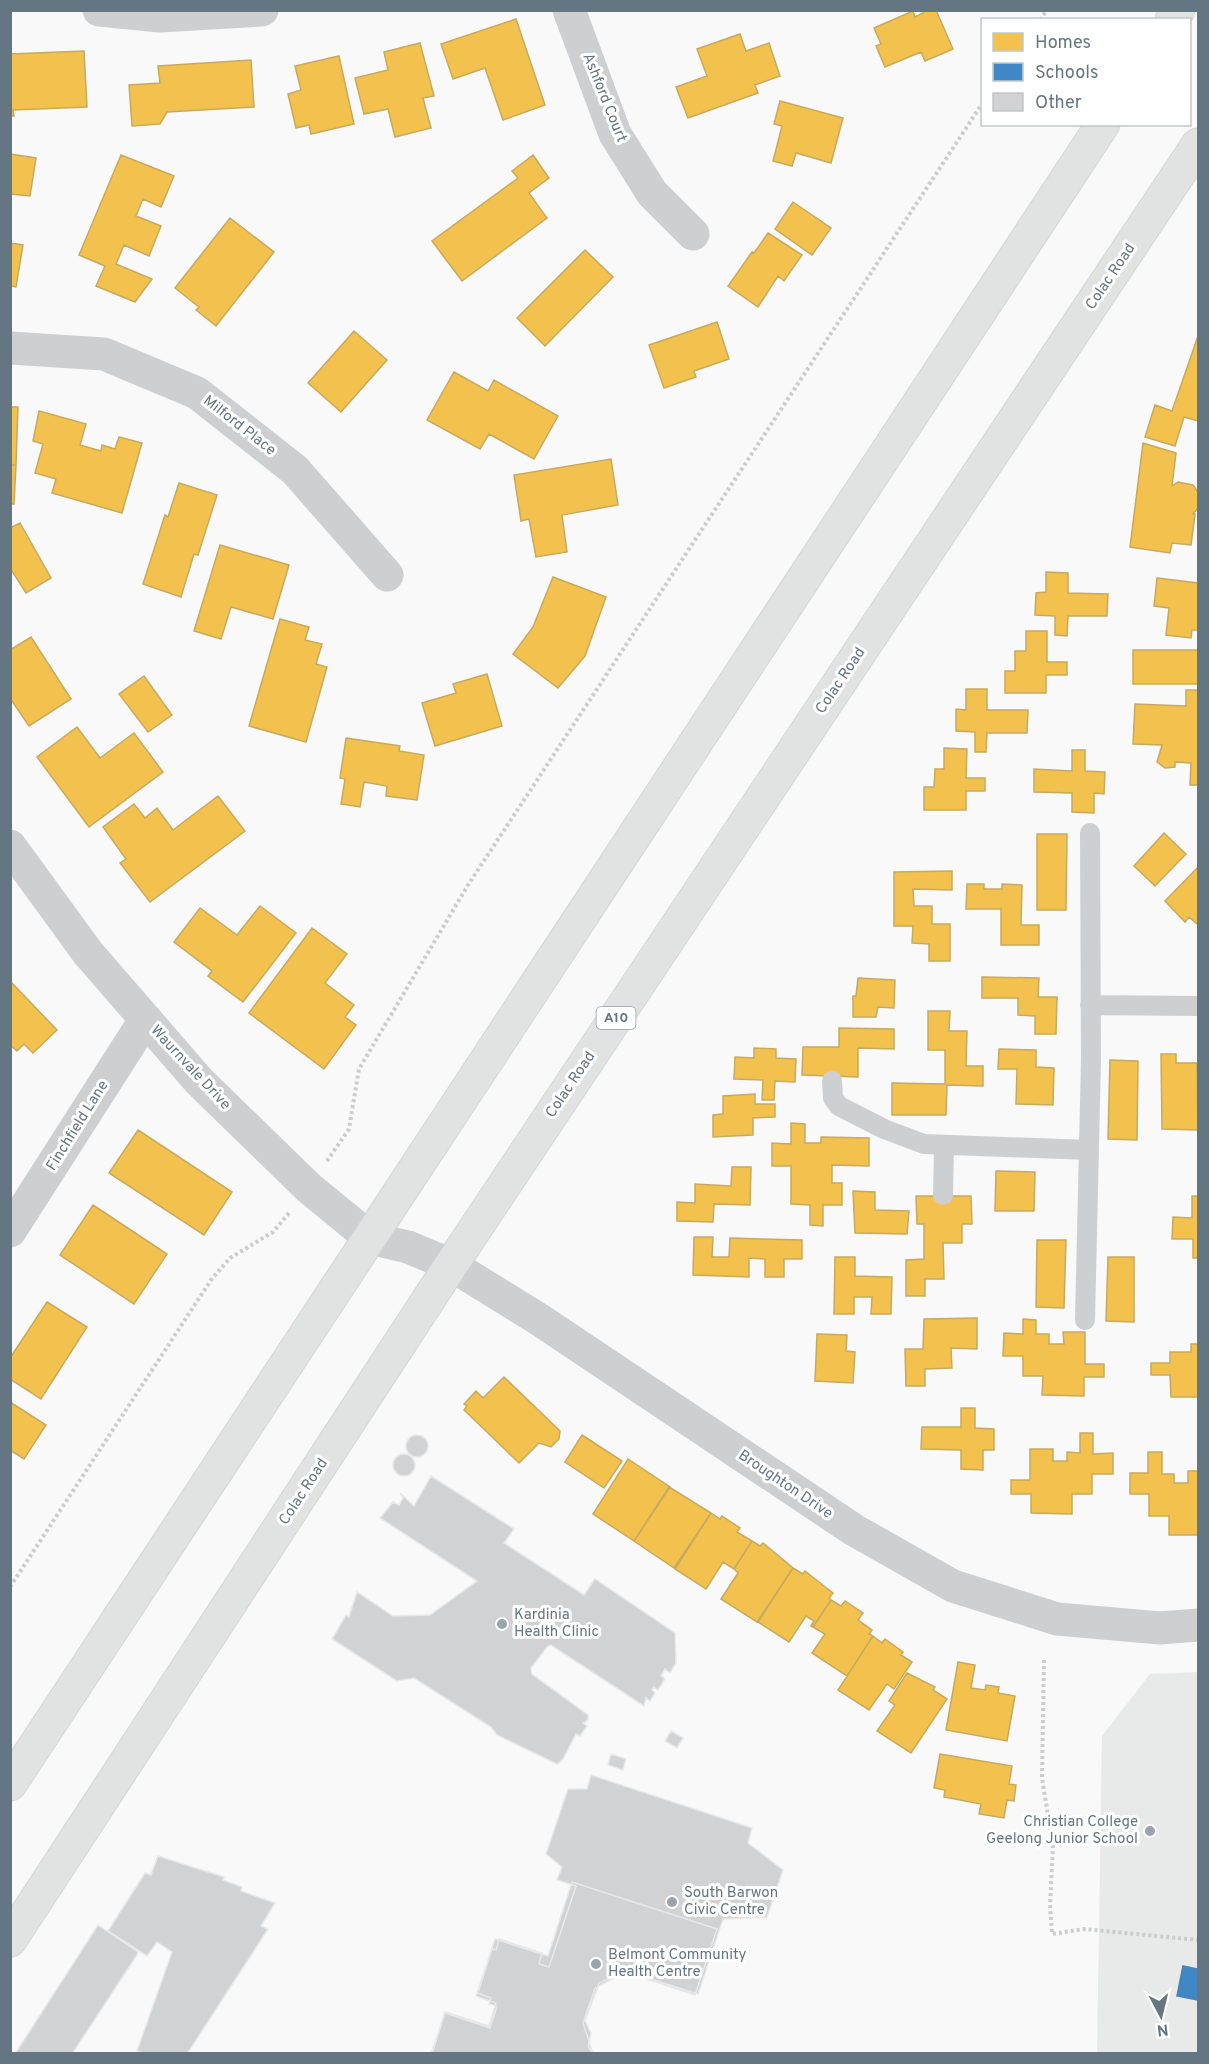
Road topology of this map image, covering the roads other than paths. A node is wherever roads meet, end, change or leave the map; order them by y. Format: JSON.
{"nodes":[{"id":1,"x":99,"y":10,"type":"edge"},
{"id":2,"x":262,"y":10,"type":"edge"},
{"id":3,"x":570,"y":10,"type":"edge"},
{"id":4,"x":1102,"y":126,"type":"edge"},
{"id":5,"x":1198,"y":145,"type":"edge"},
{"id":6,"x":693,"y":234,"type":"dead end"},
{"id":7,"x":10,"y":348,"type":"edge"},
{"id":8,"x":387,"y":575,"type":"dead end"},
{"id":9,"x":1090,"y":833,"type":"dead end"},
{"id":10,"x":10,"y":846,"type":"edge"},
{"id":11,"x":1090,"y":1005,"type":"junction"},
{"id":12,"x":1198,"y":1006,"type":"edge"},
{"id":13,"x":145,"y":1020,"type":"junction"},
{"id":14,"x":832,"y":1080,"type":"dead end"},
{"id":15,"x":944,"y":1146,"type":"junction"},
{"id":16,"x":1089,"y":1150,"type":"junction"},
{"id":17,"x":944,"y":1195,"type":"dead end"},
{"id":18,"x":10,"y":1231,"type":"edge"},
{"id":19,"x":370,"y":1238,"type":"junction"},
{"id":20,"x":408,"y":1247,"type":"joint"},
{"id":21,"x":451,"y":1265,"type":"junction"},
{"id":22,"x":1085,"y":1320,"type":"dead end"},
{"id":23,"x":1198,"y":1625,"type":"edge"},
{"id":24,"x":10,"y":1784,"type":"edge"},
{"id":25,"x":10,"y":1940,"type":"edge"}],
"edges":[{"from":1,"to":2,"type":"street"},
{"from":3,"to":6,"type":"street","name":"Ashford Court"},
{"from":4,"to":19,"type":"highway"},
{"from":5,"to":21,"type":"highway","name":"Colac Road","number":"A10"},
{"from":7,"to":8,"type":"street","name":"Milford Place"},
{"from":9,"to":11,"type":"lane"},
{"from":10,"to":13,"type":"street","name":"Waurnvale Drive"},
{"from":11,"to":12,"type":"lane"},
{"from":11,"to":16,"type":"lane"},
{"from":13,"to":18,"type":"street","name":"Finchfield Lane"},
{"from":13,"to":19,"type":"street","name":"Waurnvale Drive"},
{"from":14,"to":15,"type":"lane"},
{"from":15,"to":16,"type":"lane"},
{"from":15,"to":17,"type":"lane"},
{"from":16,"to":22,"type":"lane"},
{"from":19,"to":20,"type":"street","name":"Waurnvale Drive"},
{"from":19,"to":24,"type":"highway"},
{"from":20,"to":21,"type":"street","name":"Broughton Drive"},
{"from":21,"to":23,"type":"street","name":"Broughton Drive"},
{"from":21,"to":25,"type":"highway","name":"Colac Road","number":"A10"}]}
